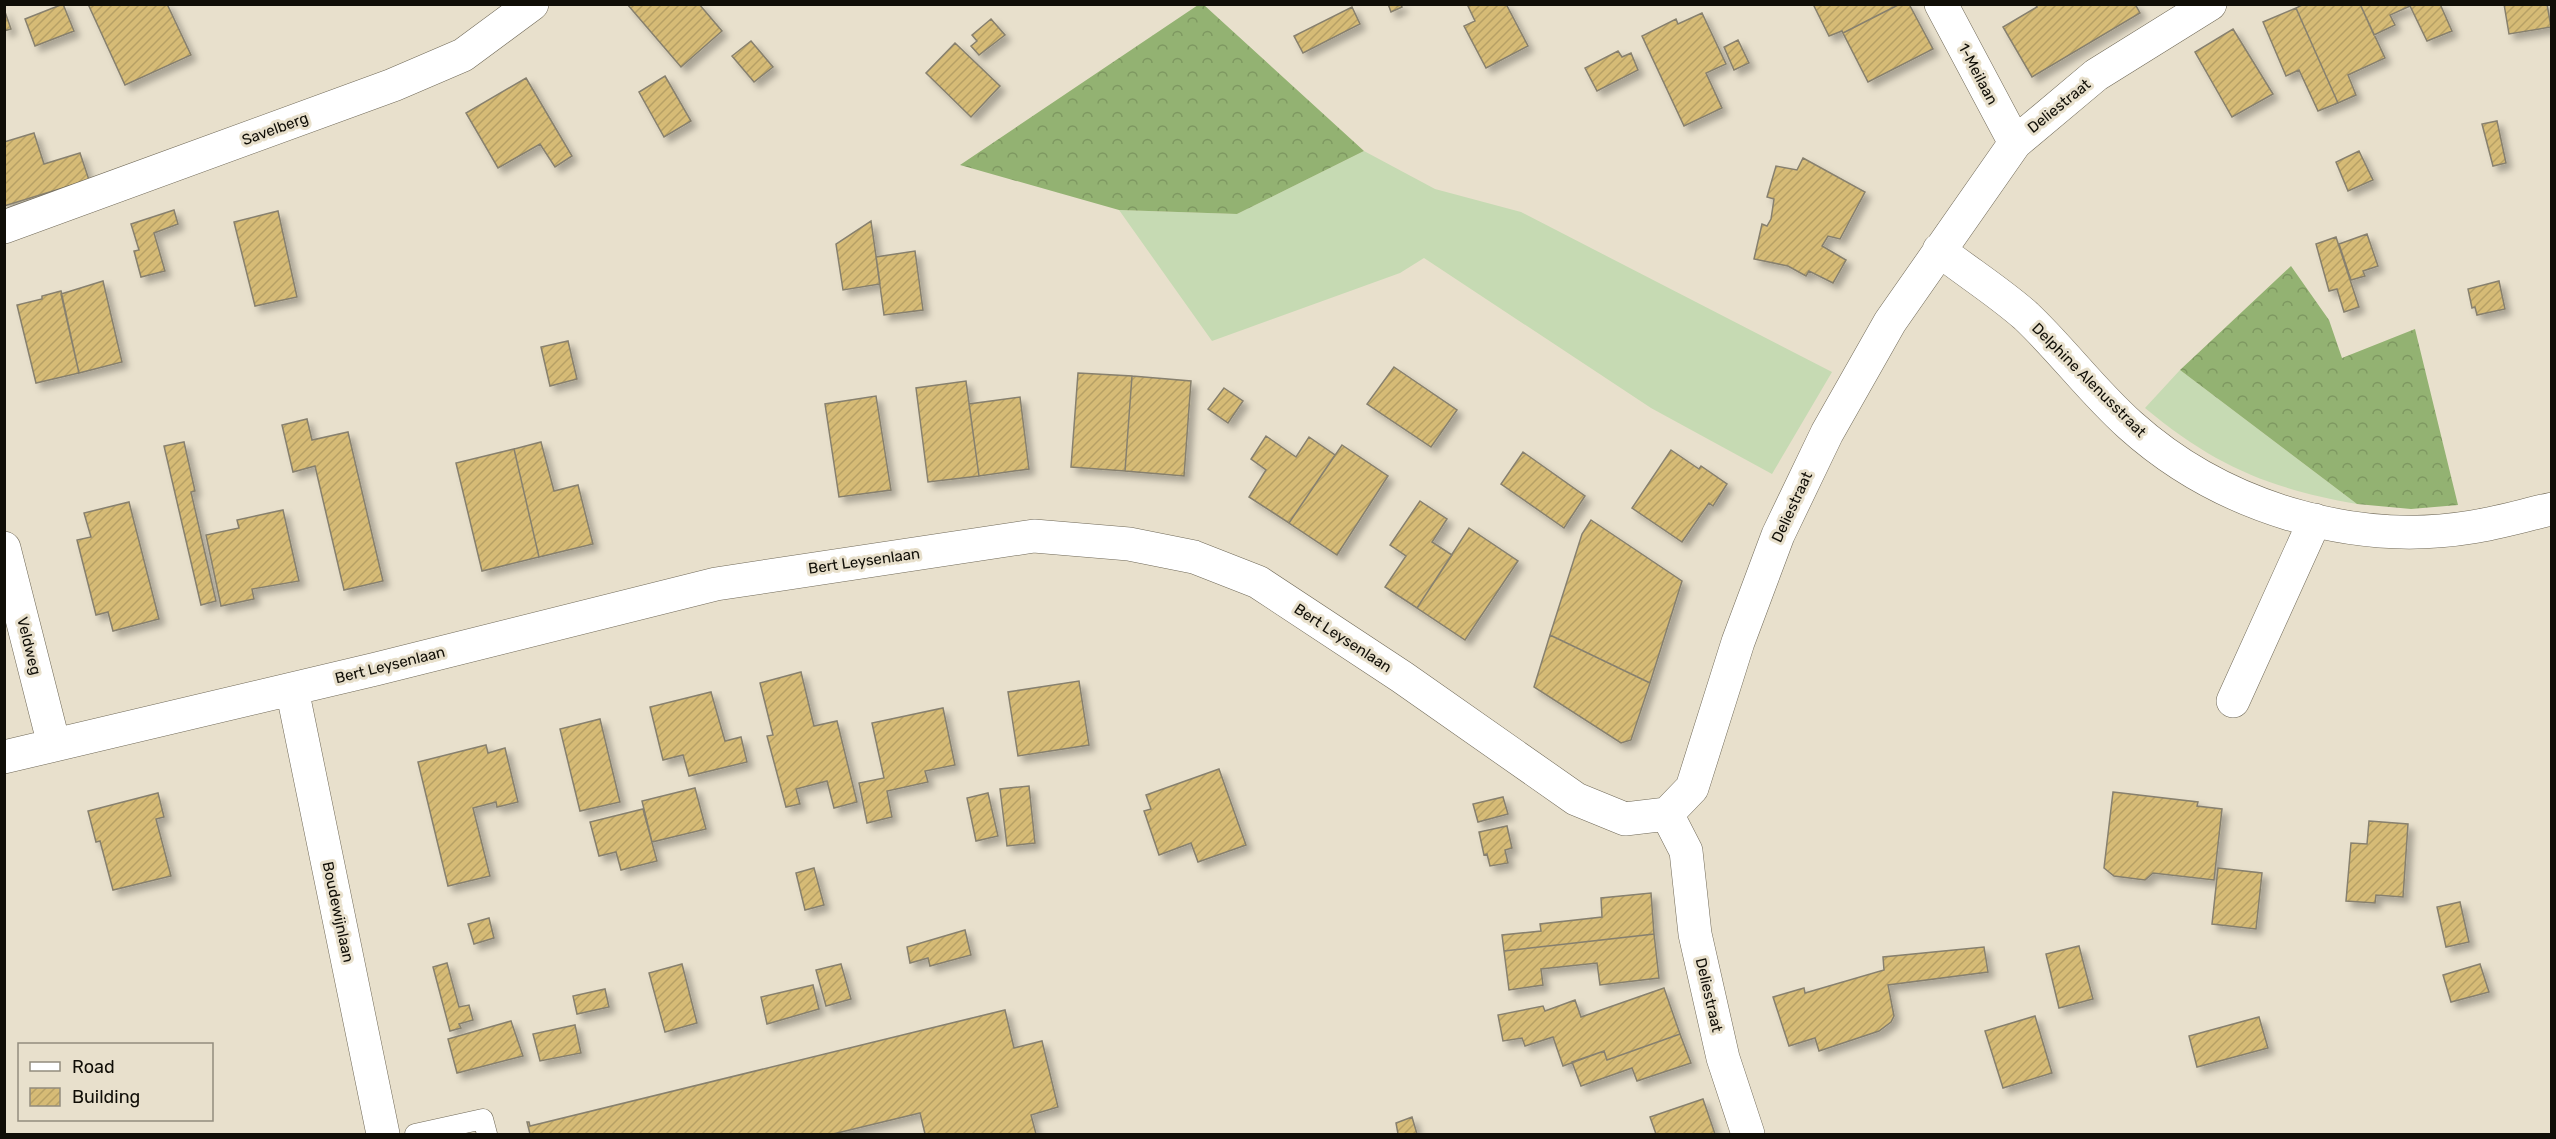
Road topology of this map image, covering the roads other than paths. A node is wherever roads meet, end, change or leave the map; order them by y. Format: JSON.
{"nodes":[{"id":1,"x":532,"y":4,"type":"edge"},
{"id":2,"x":1941,"y":4,"type":"edge"},
{"id":3,"x":2210,"y":4,"type":"edge"},
{"id":4,"x":2015,"y":143,"type":"junction"},
{"id":5,"x":4,"y":227,"type":"edge"},
{"id":6,"x":1939,"y":250,"type":"junction"},
{"id":7,"x":2552,"y":509,"type":"edge"},
{"id":8,"x":2315,"y":520,"type":"junction"},
{"id":9,"x":4,"y":548,"type":"edge"},
{"id":10,"x":292,"y":689,"type":"junction"},
{"id":11,"x":2233,"y":701,"type":"dead end"},
{"id":12,"x":54,"y":745,"type":"junction"},
{"id":13,"x":4,"y":757,"type":"edge"},
{"id":14,"x":1667,"y":814,"type":"junction"},
{"id":15,"x":383,"y":1134,"type":"edge"},
{"id":16,"x":415,"y":1134,"type":"edge"},
{"id":17,"x":487,"y":1134,"type":"edge"},
{"id":18,"x":1748,"y":1134,"type":"edge"}],
"edges":[{"from":1,"to":5,"type":"street","name":"Savelberg"},
{"from":2,"to":4,"type":"street","name":"1-Meilaan"},
{"from":3,"to":4,"type":"street","name":"Deliestraat"},
{"from":4,"to":6,"type":"street","name":"Deliestraat"},
{"from":6,"to":8,"type":"street","name":"Delphine Alenusstraat"},
{"from":6,"to":14,"type":"street","name":"Deliestraat"},
{"from":7,"to":8,"type":"street","name":"Delphine Alenusstraat"},
{"from":8,"to":11,"type":"street"},
{"from":9,"to":12,"type":"street","name":"Veldweg"},
{"from":10,"to":12,"type":"street","name":"Bert Leysenlaan"},
{"from":10,"to":14,"type":"street","name":"Bert Leysenlaan"},
{"from":10,"to":15,"type":"street","name":"Boudewijnlaan"},
{"from":12,"to":13,"type":"street","name":"Bert Leysenlaan"},
{"from":14,"to":18,"type":"street","name":"Deliestraat"},
{"from":16,"to":17,"type":"lane"}]}
